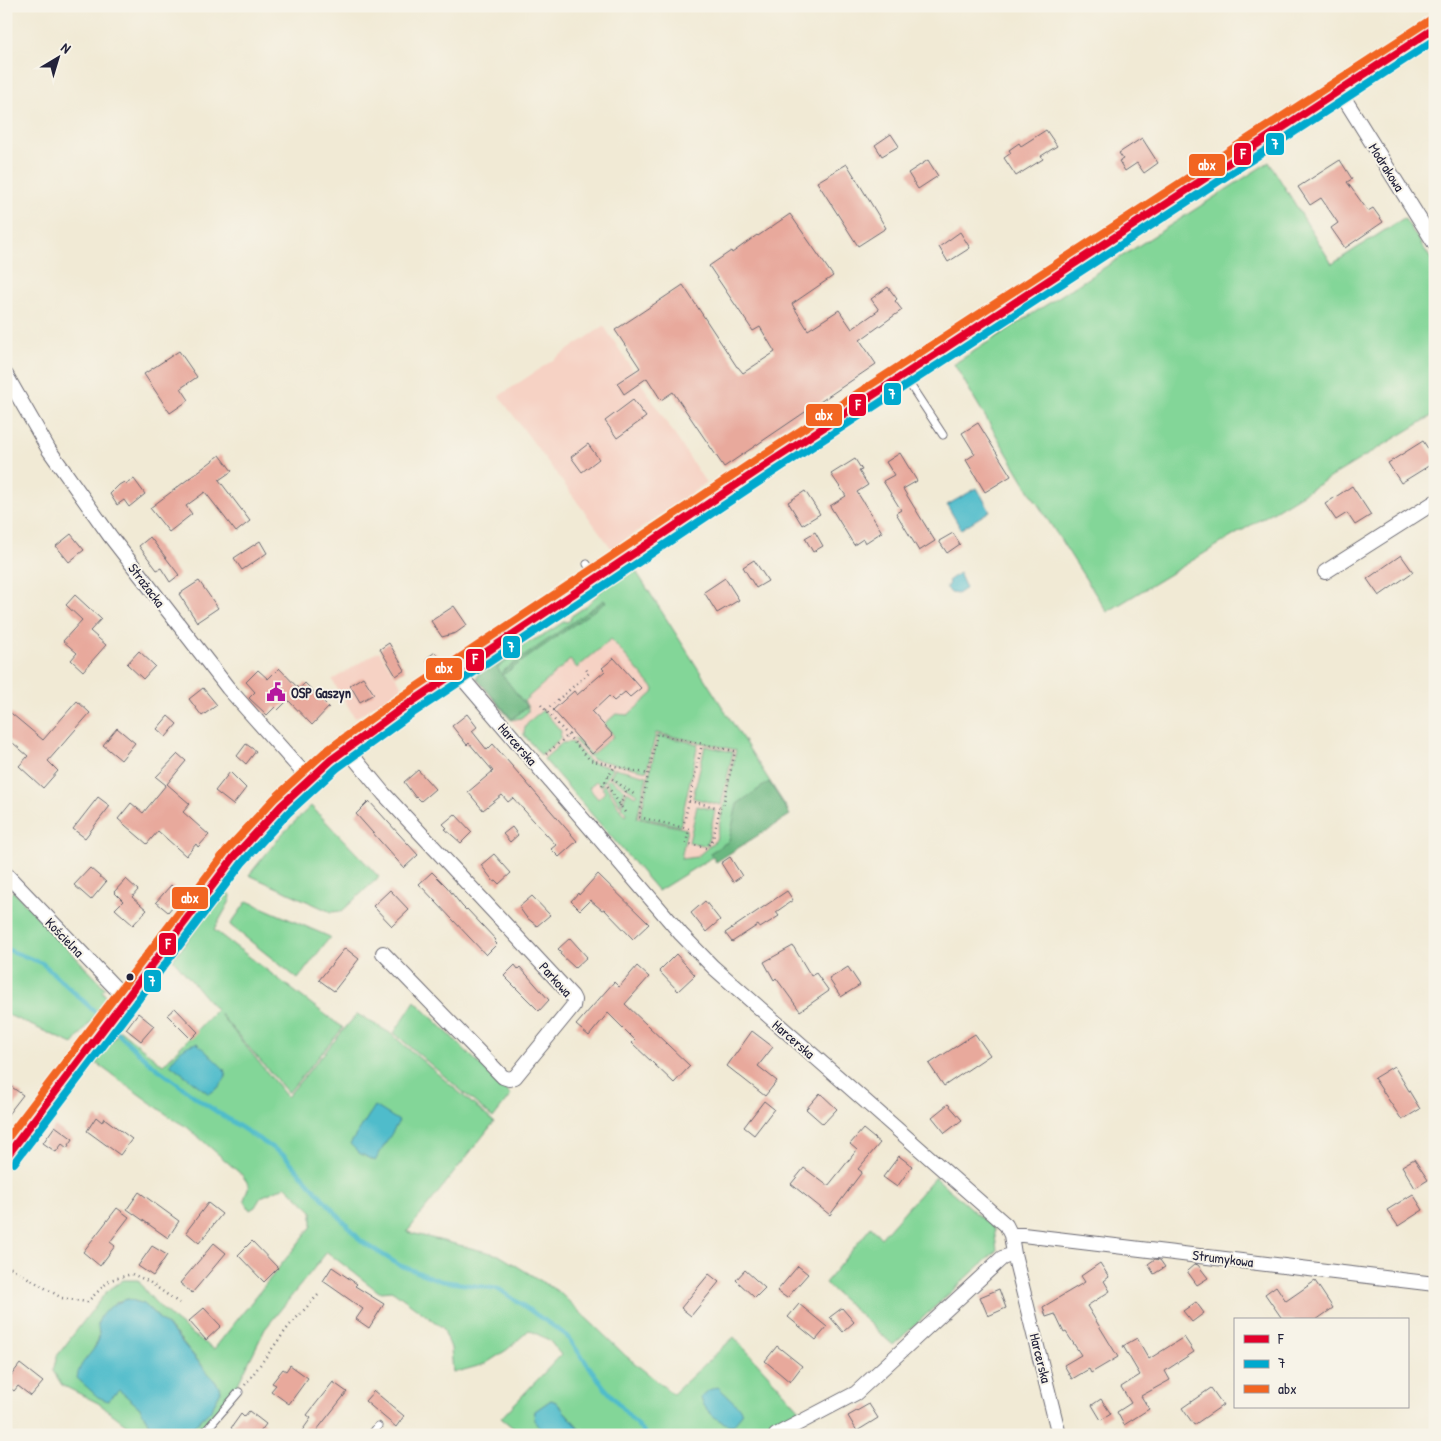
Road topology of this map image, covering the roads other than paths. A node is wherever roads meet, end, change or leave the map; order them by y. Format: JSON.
{"nodes":[{"id":1,"x":1435,"y":28,"type":"edge"},
{"id":2,"x":1339,"y":90,"type":"junction"},
{"id":3,"x":1435,"y":244,"type":"edge"},
{"id":4,"x":904,"y":374,"type":"junction"},
{"id":5,"x":6,"y":376,"type":"edge"},
{"id":6,"x":943,"y":436,"type":"dead end"},
{"id":7,"x":1435,"y":502,"type":"edge"},
{"id":8,"x":1325,"y":572,"type":"dead end"},
{"id":9,"x":457,"y":672,"type":"junction"},
{"id":10,"x":346,"y":748,"type":"junction"},
{"id":11,"x":309,"y":779,"type":"junction"},
{"id":12,"x":6,"y":874,"type":"edge"},
{"id":13,"x":383,"y":953,"type":"dead end"},
{"id":14,"x":126,"y":999,"type":"junction"},
{"id":15,"x":6,"y":1157,"type":"edge"},
{"id":16,"x":1011,"y":1235,"type":"junction"},
{"id":17,"x":1014,"y":1254,"type":"junction"},
{"id":18,"x":1435,"y":1284,"type":"edge"},
{"id":19,"x":239,"y":1392,"type":"road end"},
{"id":20,"x":378,"y":1426,"type":"dead end"},
{"id":21,"x":202,"y":1435,"type":"edge"},
{"id":22,"x":371,"y":1435,"type":"edge"},
{"id":23,"x":776,"y":1435,"type":"edge"},
{"id":24,"x":1059,"y":1435,"type":"edge"}],
"edges":[{"from":1,"to":2,"type":"main road"},
{"from":2,"to":3,"type":"street","name":"Modrakowa"},
{"from":2,"to":4,"type":"main road"},
{"from":4,"to":6,"type":"lane"},
{"from":4,"to":9,"type":"main road"},
{"from":5,"to":11,"type":"street","name":"Strażacka"},
{"from":7,"to":8,"type":"street"},
{"from":9,"to":10,"type":"main road"},
{"from":9,"to":16,"type":"street","name":"Harcerska"},
{"from":10,"to":11,"type":"main road"},
{"from":10,"to":13,"type":"street","name":"Parkowa"},
{"from":11,"to":14,"type":"main road"},
{"from":12,"to":14,"type":"street","name":"Kościelna"},
{"from":14,"to":15,"type":"main road"},
{"from":16,"to":17,"type":"street","name":"Harcerska"},
{"from":16,"to":18,"type":"street","name":"Strumykowa"},
{"from":17,"to":23,"type":"street"},
{"from":17,"to":24,"type":"street","name":"Harcerska"},
{"from":19,"to":21,"type":"lane"},
{"from":20,"to":22,"type":"lane"}]}
